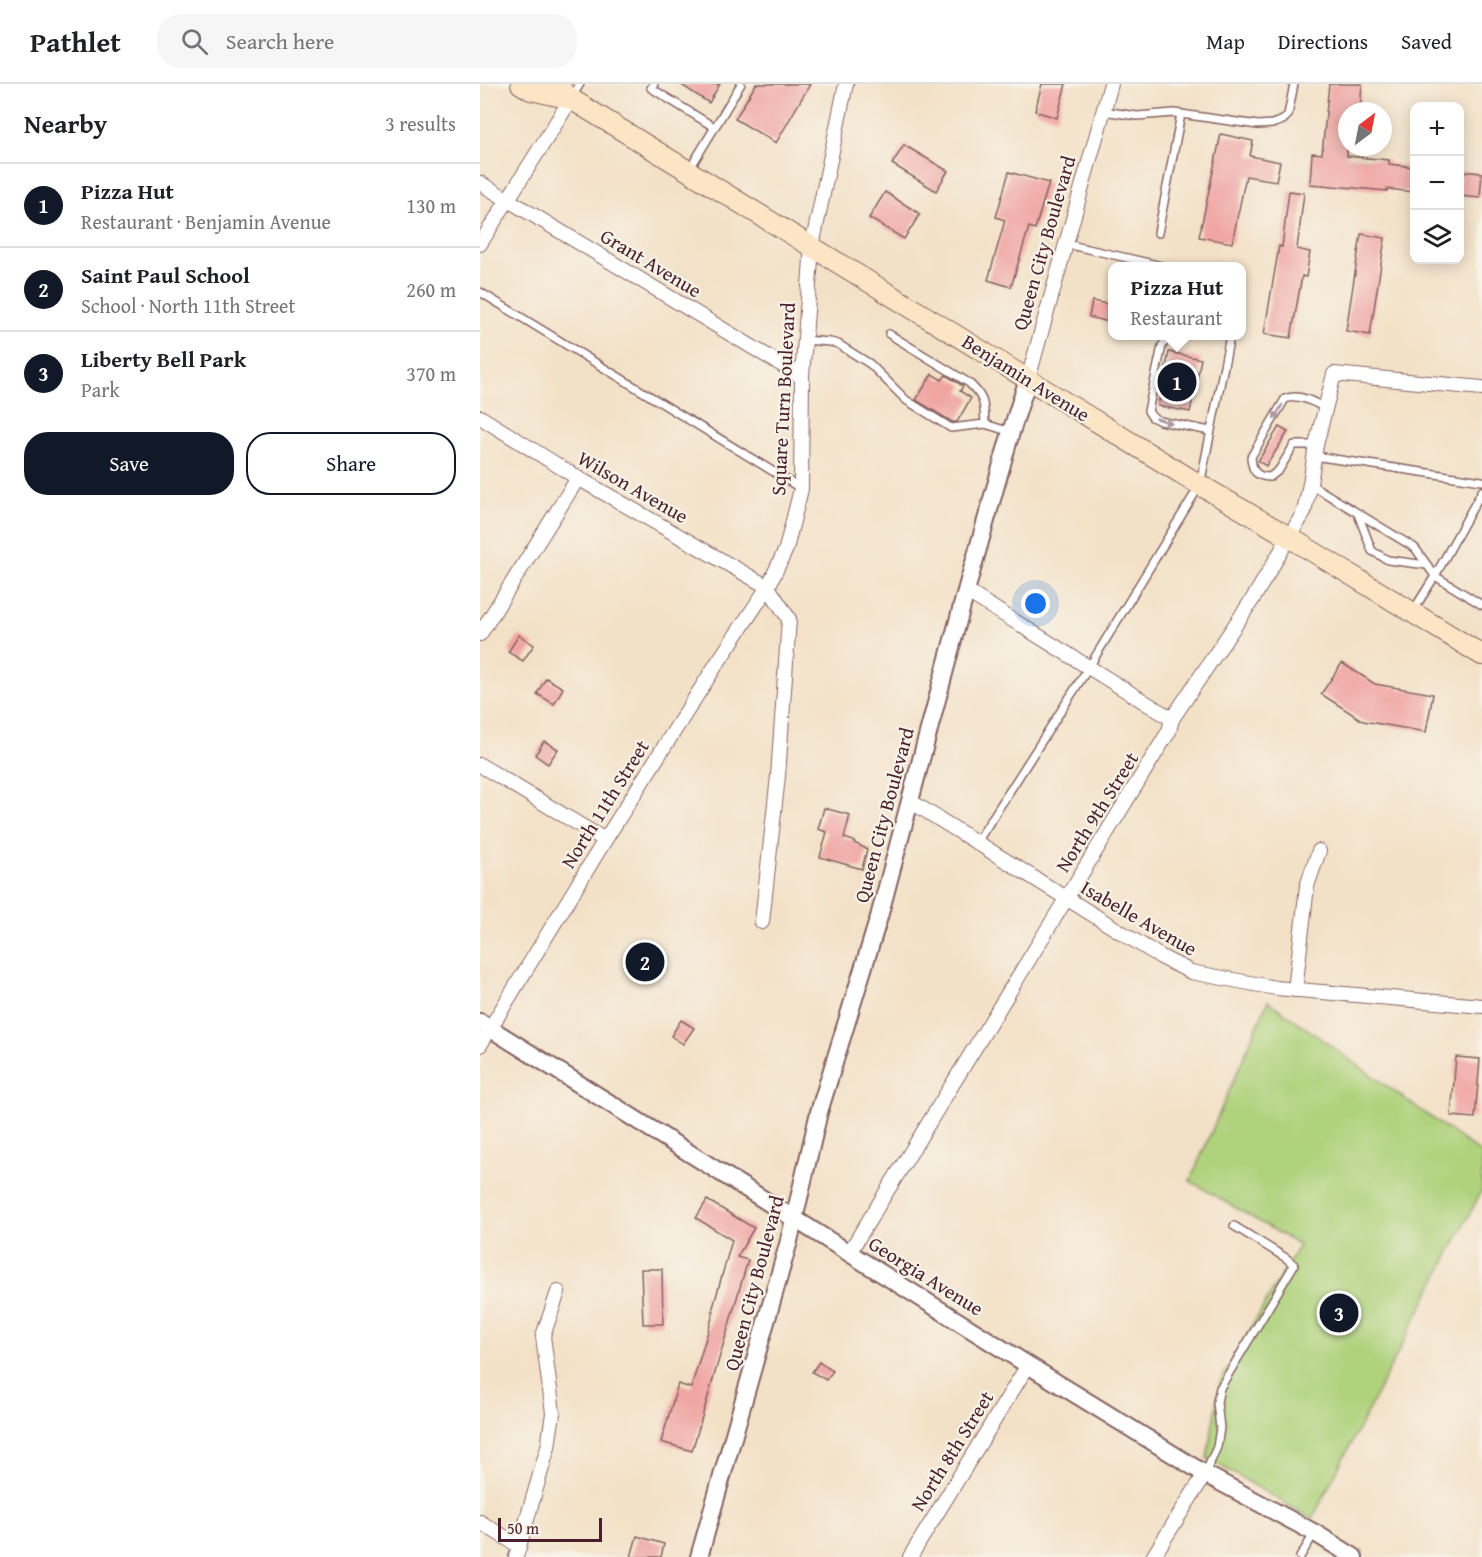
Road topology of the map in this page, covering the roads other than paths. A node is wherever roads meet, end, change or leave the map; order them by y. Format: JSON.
{"nodes":[{"id":1,"x":521,"y":84,"type":"edge"},
{"id":2,"x":556,"y":84,"type":"edge"},
{"id":3,"x":654,"y":84,"type":"edge"},
{"id":4,"x":741,"y":84,"type":"edge"},
{"id":5,"x":846,"y":84,"type":"edge"},
{"id":6,"x":1111,"y":84,"type":"edge"},
{"id":7,"x":1294,"y":84,"type":"edge"},
{"id":8,"x":575,"y":92,"type":"edge"},
{"id":9,"x":1103,"y":111,"type":"junction"},
{"id":10,"x":1181,"y":114,"type":"junction"},
{"id":11,"x":714,"y":127,"type":"junction"},
{"id":12,"x":688,"y":172,"type":"junction"},
{"id":13,"x":480,"y":183,"type":"edge"},
{"id":14,"x":508,"y":200,"type":"junction"},
{"id":15,"x":1158,"y":233,"type":"dead end"},
{"id":16,"x":480,"y":244,"type":"edge"},
{"id":17,"x":1066,"y":244,"type":"junction"},
{"id":18,"x":812,"y":246,"type":"junction"},
{"id":19,"x":1140,"y":262,"type":"edge"},
{"id":20,"x":480,"y":292,"type":"edge"},
{"id":21,"x":889,"y":334,"type":"dead end"},
{"id":22,"x":804,"y":340,"type":"junction"},
{"id":23,"x":1166,"y":340,"type":"edge"},
{"id":24,"x":1229,"y":340,"type":"edge"},
{"id":25,"x":802,"y":377,"type":"junction"},
{"id":26,"x":1028,"y":379,"type":"junction"},
{"id":27,"x":1482,"y":388,"type":"edge"},
{"id":28,"x":1326,"y":408,"type":"junction"},
{"id":29,"x":480,"y":417,"type":"edge"},
{"id":30,"x":985,"y":424,"type":"junction"},
{"id":31,"x":1210,"y":431,"type":"junction"},
{"id":32,"x":1011,"y":432,"type":"junction"},
{"id":33,"x":1315,"y":451,"type":"junction"},
{"id":34,"x":578,"y":478,"type":"junction"},
{"id":35,"x":1482,"y":481,"type":"edge"},
{"id":36,"x":1310,"y":484,"type":"junction"},
{"id":37,"x":1200,"y":485,"type":"junction"},
{"id":38,"x":801,"y":489,"type":"junction"},
{"id":39,"x":1482,"y":491,"type":"edge"},
{"id":40,"x":1480,"y":501,"type":"edge"},
{"id":41,"x":1358,"y":514,"type":"junction"},
{"id":42,"x":1289,"y":537,"type":"junction"},
{"id":43,"x":1427,"y":565,"type":"junction"},
{"id":44,"x":1435,"y":576,"type":"junction"},
{"id":45,"x":768,"y":587,"type":"junction"},
{"id":46,"x":966,"y":591,"type":"junction"},
{"id":47,"x":1482,"y":605,"type":"edge"},
{"id":48,"x":1413,"y":613,"type":"junction"},
{"id":49,"x":480,"y":634,"type":"edge"},
{"id":50,"x":1482,"y":655,"type":"edge"},
{"id":51,"x":1089,"y":667,"type":"junction"},
{"id":52,"x":1172,"y":719,"type":"junction"},
{"id":53,"x":480,"y":765,"type":"edge"},
{"id":54,"x":910,"y":801,"type":"junction"},
{"id":55,"x":604,"y":840,"type":"junction"},
{"id":56,"x":977,"y":842,"type":"junction"},
{"id":57,"x":1319,"y":851,"type":"dead end"},
{"id":58,"x":1067,"y":898,"type":"junction"},
{"id":59,"x":762,"y":922,"type":"dead end"},
{"id":60,"x":1295,"y":990,"type":"junction"},
{"id":61,"x":1482,"y":1006,"type":"edge"},
{"id":62,"x":485,"y":1025,"type":"edge"},
{"id":63,"x":480,"y":1046,"type":"edge"},
{"id":64,"x":794,"y":1219,"type":"junction"},
{"id":65,"x":1234,"y":1226,"type":"dead end"},
{"id":66,"x":849,"y":1253,"type":"junction"},
{"id":67,"x":558,"y":1292,"type":"dead end"},
{"id":68,"x":1028,"y":1365,"type":"junction"},
{"id":69,"x":1205,"y":1474,"type":"junction"},
{"id":70,"x":480,"y":1522,"type":"edge"},
{"id":71,"x":1315,"y":1533,"type":"junction"},
{"id":72,"x":518,"y":1551,"type":"edge"},
{"id":73,"x":699,"y":1557,"type":"edge"},
{"id":74,"x":910,"y":1557,"type":"edge"},
{"id":75,"x":1153,"y":1557,"type":"edge"},
{"id":76,"x":1300,"y":1557,"type":"edge"},
{"id":77,"x":1354,"y":1557,"type":"edge"}],
"edges":[{"from":1,"to":8,"type":"main road","name":"Benjamin Avenue"},
{"from":2,"to":8,"type":"main road","name":"Benjamin Avenue"},
{"from":3,"to":11,"type":"lane"},
{"from":4,"to":11,"type":"lane"},
{"from":5,"to":18,"type":"street","name":"Square Turn Boulevard"},
{"from":6,"to":9,"type":"street","name":"Queen City Boulevard"},
{"from":7,"to":10,"type":"lane"},
{"from":8,"to":12,"type":"main road","name":"Benjamin Avenue"},
{"from":8,"to":14,"type":"street"},
{"from":9,"to":10,"type":"lane"},
{"from":9,"to":17,"type":"street","name":"Queen City Boulevard"},
{"from":10,"to":15,"type":"lane"},
{"from":11,"to":12,"type":"lane"},
{"from":12,"to":18,"type":"main road","name":"Benjamin Avenue"},
{"from":13,"to":14,"type":"street","name":"Grant Avenue"},
{"from":14,"to":16,"type":"street"},
{"from":14,"to":25,"type":"street","name":"Grant Avenue"},
{"from":17,"to":19,"type":"lane"},
{"from":17,"to":26,"type":"street","name":"Queen City Boulevard"},
{"from":18,"to":22,"type":"street","name":"Square Turn Boulevard"},
{"from":18,"to":26,"type":"main road","name":"Benjamin Avenue"},
{"from":20,"to":38,"type":"lane"},
{"from":21,"to":30,"type":"lane"},
{"from":22,"to":25,"type":"street","name":"Square Turn Boulevard"},
{"from":22,"to":30,"type":"lane"},
{"from":23,"to":31,"type":"lane","one_way":true},
{"from":24,"to":31,"type":"lane"},
{"from":25,"to":38,"type":"street","name":"Square Turn Boulevard"},
{"from":26,"to":32,"type":"street","name":"Queen City Boulevard"},
{"from":26,"to":37,"type":"main road","name":"Benjamin Avenue"},
{"from":27,"to":28,"type":"street","name":"North 9th Street"},
{"from":28,"to":33,"type":"street","name":"North 9th Street"},
{"from":28,"to":33,"type":"lane","one_way":true},
{"from":29,"to":34,"type":"street","name":"Wilson Avenue"},
{"from":30,"to":32,"type":"lane"},
{"from":31,"to":37,"type":"lane"},
{"from":32,"to":46,"type":"street","name":"Queen City Boulevard"},
{"from":33,"to":35,"type":"lane"},
{"from":33,"to":36,"type":"street","name":"North 9th Street"},
{"from":34,"to":45,"type":"street","name":"Wilson Avenue"},
{"from":34,"to":49,"type":"street"},
{"from":36,"to":41,"type":"lane"},
{"from":36,"to":42,"type":"street","name":"North 9th Street"},
{"from":37,"to":42,"type":"main road","name":"Benjamin Avenue"},
{"from":37,"to":51,"type":"lane"},
{"from":38,"to":45,"type":"street","name":"Square Turn Boulevard"},
{"from":39,"to":40,"type":"lane"},
{"from":40,"to":44,"type":"lane"},
{"from":41,"to":43,"type":"lane"},
{"from":41,"to":43,"type":"lane"},
{"from":42,"to":48,"type":"main road","name":"Benjamin Avenue"},
{"from":42,"to":52,"type":"street","name":"North 9th Street"},
{"from":43,"to":44,"type":"lane"},
{"from":44,"to":47,"type":"lane"},
{"from":44,"to":48,"type":"lane"},
{"from":45,"to":55,"type":"street","name":"North 11th Street"},
{"from":45,"to":59,"type":"street"},
{"from":46,"to":51,"type":"street"},
{"from":46,"to":54,"type":"street","name":"Queen City Boulevard"},
{"from":48,"to":50,"type":"main road","name":"Benjamin Avenue"},
{"from":51,"to":52,"type":"street"},
{"from":51,"to":56,"type":"lane"},
{"from":52,"to":58,"type":"street","name":"North 9th Street"},
{"from":53,"to":55,"type":"street"},
{"from":54,"to":56,"type":"street","name":"Isabelle Avenue"},
{"from":54,"to":64,"type":"street","name":"Queen City Boulevard"},
{"from":55,"to":62,"type":"street","name":"North 11th Street"},
{"from":56,"to":58,"type":"street","name":"Isabelle Avenue"},
{"from":57,"to":60,"type":"street"},
{"from":58,"to":60,"type":"street","name":"Isabelle Avenue"},
{"from":58,"to":66,"type":"street","name":"North 9th Street"},
{"from":60,"to":61,"type":"street","name":"Isabelle Avenue"},
{"from":62,"to":63,"type":"street","name":"North 11th Street"},
{"from":62,"to":64,"type":"street","name":"Georgia Avenue"},
{"from":64,"to":66,"type":"street","name":"Georgia Avenue"},
{"from":64,"to":73,"type":"street","name":"Queen City Boulevard"},
{"from":65,"to":69,"type":"lane"},
{"from":66,"to":68,"type":"street","name":"Georgia Avenue"},
{"from":67,"to":72,"type":"street"},
{"from":68,"to":69,"type":"street","name":"Georgia Avenue"},
{"from":68,"to":74,"type":"street","name":"North 8th Street"},
{"from":69,"to":71,"type":"street","name":"Georgia Avenue"},
{"from":69,"to":75,"type":"street"},
{"from":70,"to":72,"type":"street"},
{"from":71,"to":76,"type":"lane"},
{"from":71,"to":77,"type":"street","name":"Georgia Avenue"}]}
